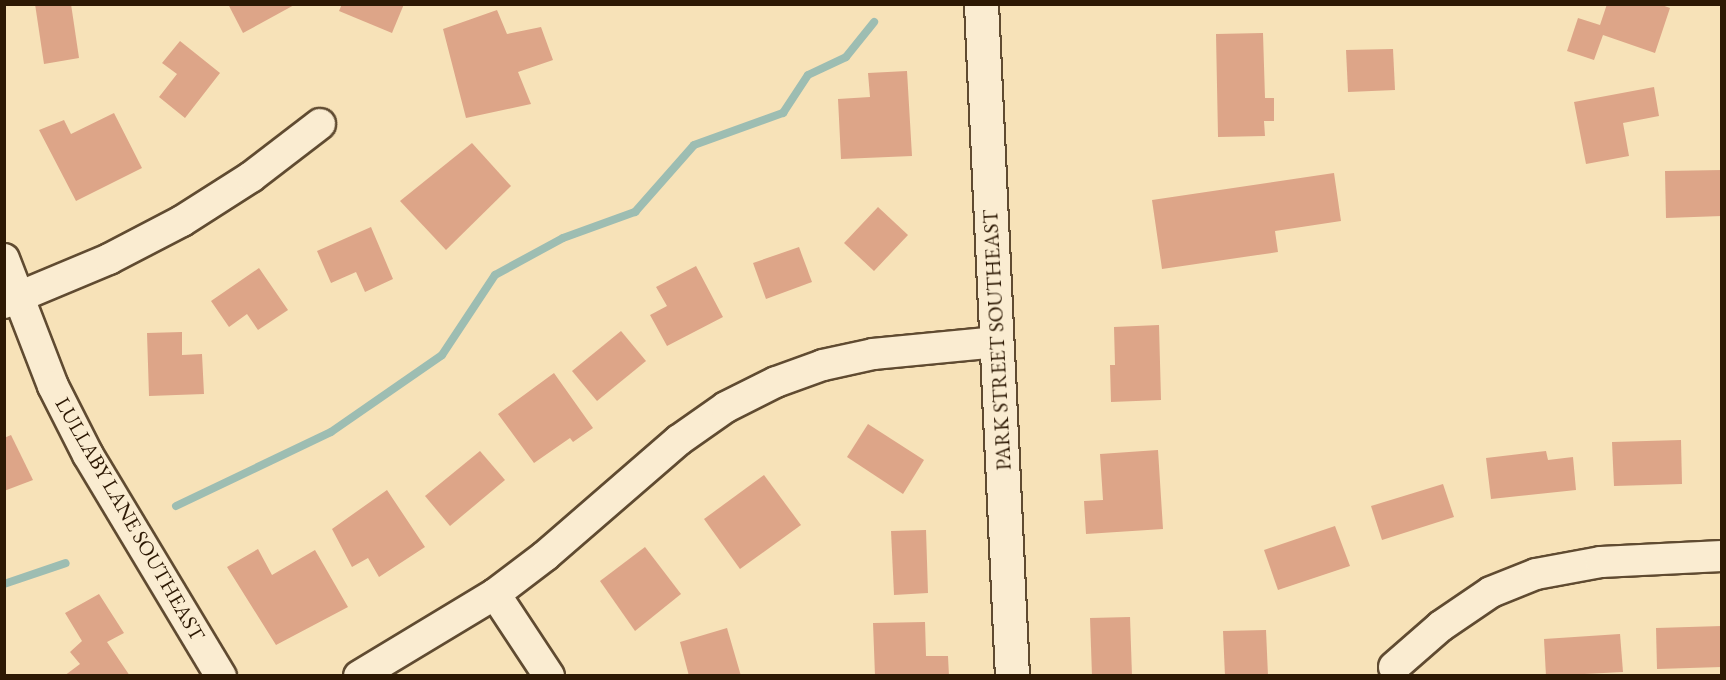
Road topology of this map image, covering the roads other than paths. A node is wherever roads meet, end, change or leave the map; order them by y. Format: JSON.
{"nodes":[{"id":1,"x":981,"y":4,"type":"edge"},
{"id":2,"x":320,"y":124,"type":"dead end"},
{"id":3,"x":4,"y":259,"type":"edge"},
{"id":4,"x":11,"y":301,"type":"edge"},
{"id":5,"x":997,"y":342,"type":"junction"},
{"id":6,"x":1722,"y":556,"type":"edge"},
{"id":7,"x":495,"y":594,"type":"junction"},
{"id":8,"x":1394,"y":667,"type":"dead end"},
{"id":9,"x":221,"y":675,"type":"edge"},
{"id":10,"x":359,"y":675,"type":"edge"},
{"id":11,"x":549,"y":675,"type":"edge"},
{"id":12,"x":1011,"y":675,"type":"edge"}],
"edges":[{"from":1,"to":5,"type":"main road","name":"PARK STREET SOUTHEAST"},
{"from":2,"to":4,"type":"street"},
{"from":3,"to":4,"type":"street","name":"LULLABY LANE SOUTHEAST"},
{"from":4,"to":9,"type":"street","name":"LULLABY LANE SOUTHEAST"},
{"from":5,"to":7,"type":"street"},
{"from":5,"to":12,"type":"main road","name":"PARK STREET SOUTHEAST"},
{"from":6,"to":8,"type":"street"},
{"from":7,"to":10,"type":"street"},
{"from":7,"to":11,"type":"street"}]}
